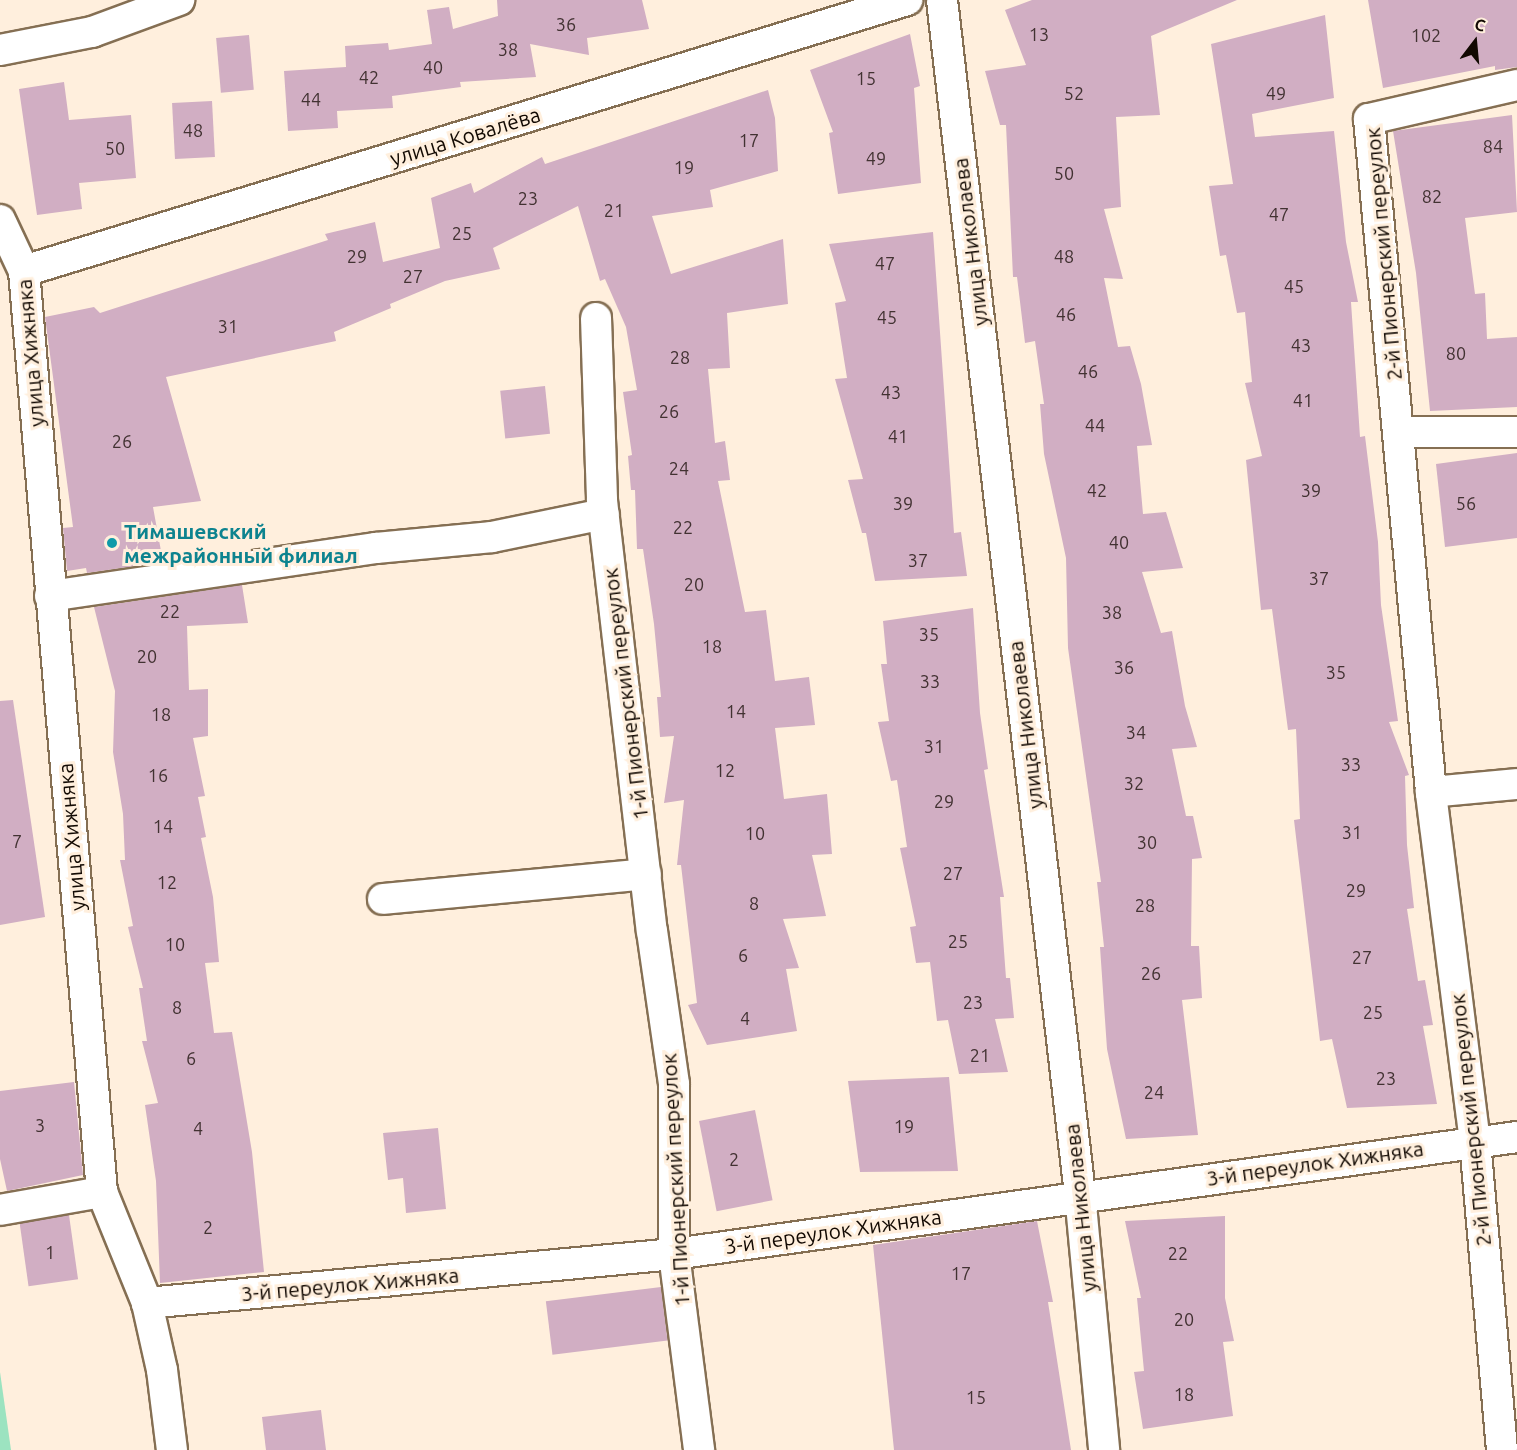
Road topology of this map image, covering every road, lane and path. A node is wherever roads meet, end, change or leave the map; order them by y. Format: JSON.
{"nodes":[{"id":1,"x":179,"y":0,"type":"edge"},
{"id":2,"x":907,"y":0,"type":"edge"},
{"id":3,"x":942,"y":0,"type":"edge"},
{"id":4,"x":0,"y":50,"type":"edge"},
{"id":5,"x":1517,"y":85,"type":"edge"},
{"id":6,"x":0,"y":220,"type":"edge"},
{"id":7,"x":24,"y":271,"type":"junction"},
{"id":8,"x":596,"y":318,"type":"dead end"},
{"id":9,"x":13,"y":320,"type":"edge"},
{"id":10,"x":1399,"y":432,"type":"junction"},
{"id":11,"x":1517,"y":432,"type":"edge"},
{"id":12,"x":604,"y":514,"type":"junction"},
{"id":13,"x":50,"y":596,"type":"junction"},
{"id":14,"x":1517,"y":784,"type":"edge"},
{"id":15,"x":1431,"y":792,"type":"junction"},
{"id":16,"x":646,"y":874,"type":"junction"},
{"id":17,"x":383,"y":899,"type":"dead end"},
{"id":18,"x":1517,"y":1137,"type":"edge"},
{"id":19,"x":1475,"y":1142,"type":"junction"},
{"id":20,"x":102,"y":1192,"type":"junction"},
{"id":21,"x":1080,"y":1194,"type":"junction"},
{"id":22,"x":0,"y":1210,"type":"edge"},
{"id":23,"x":674,"y":1254,"type":"junction"},
{"id":24,"x":147,"y":1303,"type":"junction"},
{"id":25,"x":172,"y":1450,"type":"edge"},
{"id":26,"x":699,"y":1450,"type":"edge"},
{"id":27,"x":1104,"y":1450,"type":"edge"},
{"id":28,"x":1502,"y":1450,"type":"edge"}],
"edges":[{"from":1,"to":4,"type":"street"},
{"from":2,"to":7,"type":"street","name":"улица Ковалёва"},
{"from":3,"to":21,"type":"street","name":"улица Николаева"},
{"from":5,"to":10,"type":"street","name":"2-й Пионерский переулок"},
{"from":6,"to":7,"type":"street","name":"улица Хижняка"},
{"from":7,"to":9,"type":"street","name":"улица Хижняка"},
{"from":8,"to":12,"type":"street","name":"1-й Пионерский переулок"},
{"from":9,"to":13,"type":"street","name":"улица Хижняка"},
{"from":10,"to":11,"type":"street"},
{"from":10,"to":15,"type":"street","name":"2-й Пионерский переулок"},
{"from":12,"to":13,"type":"street"},
{"from":12,"to":16,"type":"street","name":"1-й Пионерский переулок"},
{"from":13,"to":20,"type":"street","name":"улица Хижняка"},
{"from":14,"to":15,"type":"street"},
{"from":15,"to":19,"type":"street","name":"2-й Пионерский переулок"},
{"from":16,"to":17,"type":"street"},
{"from":16,"to":23,"type":"street","name":"1-й Пионерский переулок"},
{"from":18,"to":19,"type":"street","name":"3-й переулок Хижняка"},
{"from":19,"to":21,"type":"street","name":"3-й переулок Хижняка"},
{"from":19,"to":28,"type":"street","name":"2-й Пионерский переулок"},
{"from":20,"to":22,"type":"street"},
{"from":20,"to":24,"type":"street","name":"улица Хижняка"},
{"from":21,"to":23,"type":"street","name":"3-й переулок Хижняка"},
{"from":21,"to":27,"type":"street","name":"улица Николаева"},
{"from":23,"to":24,"type":"street","name":"3-й переулок Хижняка"},
{"from":23,"to":26,"type":"street","name":"1-й Пионерский переулок"},
{"from":24,"to":25,"type":"street","name":"улица Хижняка"}]}
